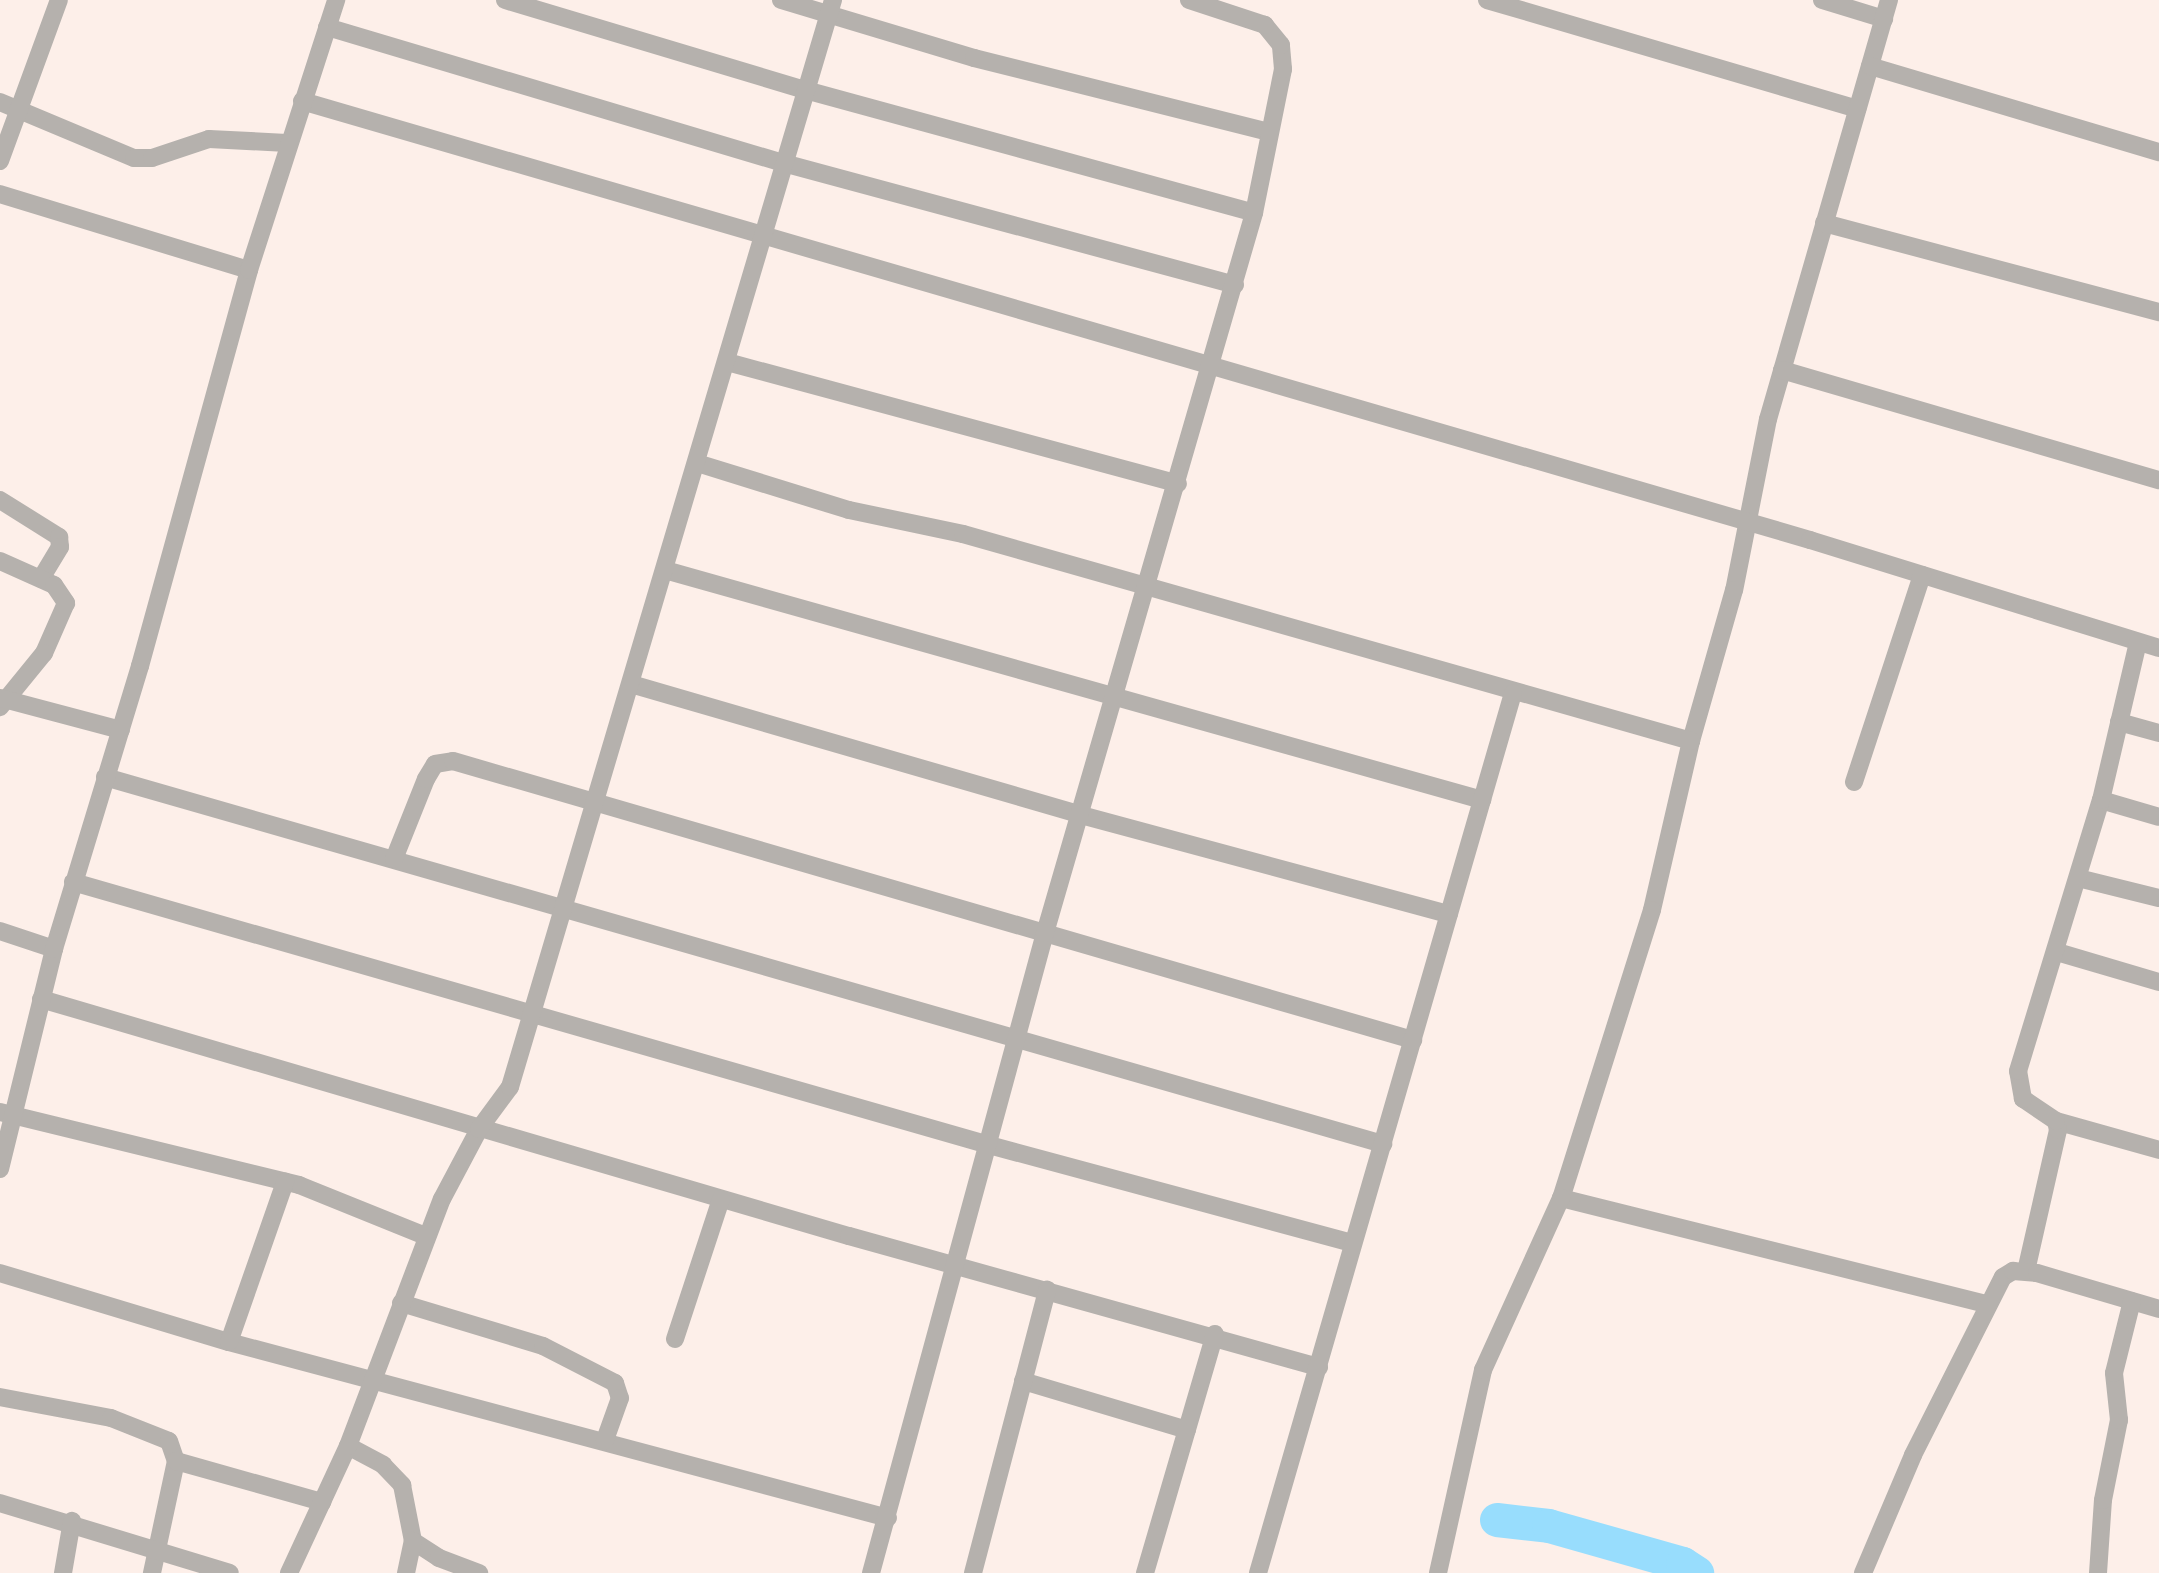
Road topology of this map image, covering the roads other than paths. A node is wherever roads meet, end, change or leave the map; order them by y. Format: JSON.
{"nodes":[{"id":1,"x":59,"y":0,"type":"edge"},
{"id":2,"x":336,"y":0,"type":"edge"},
{"id":3,"x":505,"y":0,"type":"edge"},
{"id":4,"x":781,"y":0,"type":"edge"},
{"id":5,"x":1189,"y":0,"type":"edge"},
{"id":6,"x":1487,"y":0,"type":"edge"},
{"id":7,"x":1822,"y":0,"type":"edge"},
{"id":8,"x":1889,"y":0,"type":"edge"},
{"id":9,"x":831,"y":7,"type":"edge"},
{"id":10,"x":1884,"y":19,"type":"junction"},
{"id":11,"x":327,"y":27,"type":"junction"},
{"id":12,"x":1870,"y":66,"type":"junction"},
{"id":13,"x":809,"y":91,"type":"junction"},
{"id":14,"x":302,"y":101,"type":"junction"},
{"id":15,"x":0,"y":102,"type":"edge"},
{"id":16,"x":1857,"y":109,"type":"junction"},
{"id":17,"x":21,"y":110,"type":"junction"},
{"id":18,"x":1269,"y":132,"type":"junction"},
{"id":19,"x":287,"y":143,"type":"junction"},
{"id":20,"x":2159,"y":152,"type":"edge"},
{"id":21,"x":0,"y":161,"type":"edge"},
{"id":22,"x":787,"y":164,"type":"junction"},
{"id":23,"x":0,"y":194,"type":"edge"},
{"id":24,"x":1254,"y":213,"type":"junction"},
{"id":25,"x":1824,"y":223,"type":"junction"},
{"id":26,"x":764,"y":237,"type":"junction"},
{"id":27,"x":249,"y":270,"type":"junction"},
{"id":28,"x":1235,"y":285,"type":"junction"},
{"id":29,"x":2159,"y":312,"type":"edge"},
{"id":30,"x":727,"y":362,"type":"junction"},
{"id":31,"x":1210,"y":368,"type":"junction"},
{"id":32,"x":1782,"y":370,"type":"junction"},
{"id":33,"x":697,"y":463,"type":"junction"},
{"id":34,"x":2159,"y":480,"type":"edge"},
{"id":35,"x":1178,"y":484,"type":"junction"},
{"id":36,"x":0,"y":500,"type":"edge"},
{"id":37,"x":1745,"y":522,"type":"junction"},
{"id":38,"x":0,"y":561,"type":"edge"},
{"id":39,"x":665,"y":570,"type":"junction"},
{"id":40,"x":1922,"y":575,"type":"junction"},
{"id":41,"x":41,"y":579,"type":"junction"},
{"id":42,"x":1149,"y":587,"type":"junction"},
{"id":43,"x":2138,"y":642,"type":"junction"},
{"id":44,"x":2159,"y":648,"type":"edge"},
{"id":45,"x":631,"y":684,"type":"junction"},
{"id":46,"x":1513,"y":693,"type":"junction"},
{"id":47,"x":1115,"y":700,"type":"junction"},
{"id":48,"x":2,"y":702,"type":"edge"},
{"id":49,"x":2119,"y":722,"type":"junction"},
{"id":50,"x":121,"y":730,"type":"junction"},
{"id":51,"x":2159,"y":733,"type":"edge"},
{"id":52,"x":1691,"y":741,"type":"junction"},
{"id":53,"x":105,"y":777,"type":"junction"},
{"id":54,"x":1854,"y":782,"type":"dead end"},
{"id":55,"x":597,"y":800,"type":"junction"},
{"id":56,"x":1482,"y":800,"type":"junction"},
{"id":57,"x":2101,"y":800,"type":"junction"},
{"id":58,"x":1081,"y":815,"type":"junction"},
{"id":59,"x":2159,"y":817,"type":"edge"},
{"id":60,"x":394,"y":859,"type":"junction"},
{"id":61,"x":2078,"y":878,"type":"junction"},
{"id":62,"x":73,"y":882,"type":"junction"},
{"id":63,"x":2159,"y":898,"type":"edge"},
{"id":64,"x":565,"y":909,"type":"junction"},
{"id":65,"x":1449,"y":914,"type":"junction"},
{"id":66,"x":0,"y":931,"type":"edge"},
{"id":67,"x":1045,"y":933,"type":"junction"},
{"id":68,"x":54,"y":949,"type":"junction"},
{"id":69,"x":2057,"y":952,"type":"junction"},
{"id":70,"x":2159,"y":982,"type":"edge"},
{"id":71,"x":41,"y":999,"type":"junction"},
{"id":72,"x":533,"y":1016,"type":"junction"},
{"id":73,"x":1018,"y":1040,"type":"junction"},
{"id":74,"x":1413,"y":1040,"type":"junction"},
{"id":75,"x":6,"y":1114,"type":"edge"},
{"id":76,"x":2056,"y":1121,"type":"junction"},
{"id":77,"x":479,"y":1129,"type":"junction"},
{"id":78,"x":1383,"y":1144,"type":"junction"},
{"id":79,"x":989,"y":1145,"type":"junction"},
{"id":80,"x":2159,"y":1150,"type":"edge"},
{"id":81,"x":0,"y":1169,"type":"edge"},
{"id":82,"x":285,"y":1182,"type":"junction"},
{"id":83,"x":1561,"y":1198,"type":"junction"},
{"id":84,"x":721,"y":1199,"type":"junction"},
{"id":85,"x":1353,"y":1243,"type":"junction"},
{"id":86,"x":422,"y":1244,"type":"junction"},
{"id":87,"x":955,"y":1266,"type":"junction"},
{"id":88,"x":2026,"y":1271,"type":"junction"},
{"id":89,"x":0,"y":1273,"type":"edge"},
{"id":90,"x":1047,"y":1290,"type":"junction"},
{"id":91,"x":2132,"y":1301,"type":"junction"},
{"id":92,"x":401,"y":1303,"type":"junction"},
{"id":93,"x":1985,"y":1304,"type":"junction"},
{"id":94,"x":2159,"y":1309,"type":"edge"},
{"id":95,"x":1215,"y":1334,"type":"junction"},
{"id":96,"x":675,"y":1339,"type":"dead end"},
{"id":97,"x":229,"y":1342,"type":"junction"},
{"id":98,"x":1319,"y":1367,"type":"junction"},
{"id":99,"x":376,"y":1377,"type":"junction"},
{"id":100,"x":1023,"y":1381,"type":"junction"},
{"id":101,"x":0,"y":1397,"type":"edge"},
{"id":102,"x":1187,"y":1430,"type":"junction"},
{"id":103,"x":605,"y":1440,"type":"junction"},
{"id":104,"x":348,"y":1446,"type":"junction"},
{"id":105,"x":176,"y":1461,"type":"junction"},
{"id":106,"x":322,"y":1502,"type":"junction"},
{"id":107,"x":0,"y":1503,"type":"edge"},
{"id":108,"x":888,"y":1518,"type":"junction"},
{"id":109,"x":72,"y":1521,"type":"junction"},
{"id":110,"x":413,"y":1541,"type":"junction"},
{"id":111,"x":158,"y":1549,"type":"junction"},
{"id":112,"x":63,"y":1573,"type":"edge"},
{"id":113,"x":152,"y":1573,"type":"edge"},
{"id":114,"x":230,"y":1573,"type":"edge"},
{"id":115,"x":289,"y":1573,"type":"edge"},
{"id":116,"x":406,"y":1573,"type":"edge"},
{"id":117,"x":479,"y":1573,"type":"edge"},
{"id":118,"x":871,"y":1573,"type":"edge"},
{"id":119,"x":973,"y":1573,"type":"edge"},
{"id":120,"x":1145,"y":1573,"type":"edge"},
{"id":121,"x":1258,"y":1573,"type":"edge"},
{"id":122,"x":1438,"y":1573,"type":"edge"},
{"id":123,"x":1863,"y":1573,"type":"edge"},
{"id":124,"x":2098,"y":1573,"type":"edge"}],
"edges":[{"from":1,"to":17,"type":"street"},
{"from":2,"to":11,"type":"street"},
{"from":3,"to":13,"type":"street"},
{"from":4,"to":9,"type":"street"},
{"from":5,"to":18,"type":"street"},
{"from":6,"to":16,"type":"street"},
{"from":7,"to":10,"type":"street"},
{"from":8,"to":10,"type":"street"},
{"from":9,"to":13,"type":"street"},
{"from":9,"to":18,"type":"street"},
{"from":10,"to":12,"type":"street"},
{"from":11,"to":14,"type":"street"},
{"from":11,"to":22,"type":"street"},
{"from":12,"to":16,"type":"street"},
{"from":12,"to":20,"type":"street"},
{"from":13,"to":22,"type":"street"},
{"from":13,"to":24,"type":"street"},
{"from":14,"to":19,"type":"street"},
{"from":14,"to":26,"type":"street"},
{"from":15,"to":17,"type":"street"},
{"from":16,"to":25,"type":"street"},
{"from":17,"to":19,"type":"street"},
{"from":17,"to":21,"type":"street"},
{"from":18,"to":24,"type":"street"},
{"from":19,"to":27,"type":"street"},
{"from":22,"to":26,"type":"street"},
{"from":22,"to":28,"type":"street"},
{"from":23,"to":27,"type":"street"},
{"from":24,"to":28,"type":"street"},
{"from":25,"to":29,"type":"street"},
{"from":25,"to":32,"type":"street"},
{"from":26,"to":30,"type":"street"},
{"from":26,"to":31,"type":"street"},
{"from":27,"to":50,"type":"street"},
{"from":28,"to":31,"type":"street"},
{"from":30,"to":33,"type":"street"},
{"from":30,"to":35,"type":"street"},
{"from":31,"to":35,"type":"street"},
{"from":31,"to":37,"type":"street"},
{"from":32,"to":34,"type":"street"},
{"from":32,"to":37,"type":"street"},
{"from":33,"to":39,"type":"street"},
{"from":33,"to":42,"type":"street"},
{"from":35,"to":42,"type":"street"},
{"from":36,"to":41,"type":"street"},
{"from":37,"to":40,"type":"street"},
{"from":37,"to":52,"type":"street"},
{"from":38,"to":41,"type":"street"},
{"from":39,"to":45,"type":"street"},
{"from":39,"to":47,"type":"street"},
{"from":40,"to":43,"type":"street"},
{"from":40,"to":54,"type":"street"},
{"from":41,"to":48,"type":"street"},
{"from":42,"to":46,"type":"street"},
{"from":42,"to":47,"type":"street"},
{"from":43,"to":44,"type":"street"},
{"from":43,"to":49,"type":"street"},
{"from":45,"to":55,"type":"street"},
{"from":45,"to":58,"type":"street"},
{"from":46,"to":52,"type":"street"},
{"from":46,"to":56,"type":"street"},
{"from":47,"to":56,"type":"street"},
{"from":47,"to":58,"type":"street"},
{"from":48,"to":50,"type":"street"},
{"from":49,"to":51,"type":"street"},
{"from":49,"to":57,"type":"street"},
{"from":50,"to":53,"type":"street"},
{"from":52,"to":83,"type":"street"},
{"from":53,"to":60,"type":"street"},
{"from":53,"to":62,"type":"street"},
{"from":55,"to":60,"type":"street"},
{"from":55,"to":64,"type":"street"},
{"from":55,"to":67,"type":"street"},
{"from":56,"to":65,"type":"street"},
{"from":57,"to":59,"type":"street"},
{"from":57,"to":61,"type":"street"},
{"from":58,"to":65,"type":"street"},
{"from":58,"to":67,"type":"street"},
{"from":60,"to":64,"type":"street"},
{"from":61,"to":63,"type":"street"},
{"from":61,"to":69,"type":"street"},
{"from":62,"to":68,"type":"street"},
{"from":62,"to":72,"type":"street"},
{"from":64,"to":72,"type":"street"},
{"from":64,"to":73,"type":"street"},
{"from":65,"to":74,"type":"street"},
{"from":66,"to":68,"type":"street"},
{"from":67,"to":73,"type":"street"},
{"from":67,"to":74,"type":"street"},
{"from":68,"to":71,"type":"street"},
{"from":69,"to":70,"type":"street"},
{"from":69,"to":76,"type":"street"},
{"from":71,"to":75,"type":"street"},
{"from":71,"to":77,"type":"street"},
{"from":72,"to":77,"type":"street"},
{"from":72,"to":79,"type":"street"},
{"from":73,"to":78,"type":"street"},
{"from":73,"to":79,"type":"street"},
{"from":74,"to":78,"type":"street"},
{"from":75,"to":81,"type":"street"},
{"from":75,"to":82,"type":"street"},
{"from":76,"to":80,"type":"street"},
{"from":76,"to":88,"type":"street"},
{"from":77,"to":84,"type":"street"},
{"from":77,"to":86,"type":"street"},
{"from":78,"to":85,"type":"street"},
{"from":79,"to":85,"type":"street"},
{"from":79,"to":87,"type":"street"},
{"from":82,"to":86,"type":"street"},
{"from":82,"to":97,"type":"street"},
{"from":83,"to":93,"type":"street"},
{"from":83,"to":122,"type":"street"},
{"from":84,"to":87,"type":"street"},
{"from":84,"to":96,"type":"street"},
{"from":85,"to":98,"type":"street"},
{"from":86,"to":92,"type":"street"},
{"from":87,"to":90,"type":"street"},
{"from":87,"to":108,"type":"street"},
{"from":88,"to":91,"type":"street"},
{"from":88,"to":93,"type":"street"},
{"from":89,"to":97,"type":"street"},
{"from":90,"to":95,"type":"street"},
{"from":90,"to":100,"type":"street"},
{"from":91,"to":94,"type":"street"},
{"from":91,"to":124,"type":"street"},
{"from":92,"to":99,"type":"street"},
{"from":92,"to":103,"type":"street"},
{"from":93,"to":123,"type":"street"},
{"from":95,"to":98,"type":"street"},
{"from":95,"to":102,"type":"street"},
{"from":97,"to":99,"type":"street"},
{"from":98,"to":121,"type":"street"},
{"from":99,"to":103,"type":"street"},
{"from":99,"to":104,"type":"street"},
{"from":100,"to":102,"type":"street"},
{"from":100,"to":119,"type":"street"},
{"from":101,"to":105,"type":"street"},
{"from":102,"to":120,"type":"street"},
{"from":103,"to":108,"type":"street"},
{"from":104,"to":106,"type":"street"},
{"from":104,"to":110,"type":"street"},
{"from":105,"to":106,"type":"street"},
{"from":105,"to":111,"type":"street"},
{"from":106,"to":115,"type":"street"},
{"from":107,"to":109,"type":"street"},
{"from":108,"to":118,"type":"street"},
{"from":109,"to":111,"type":"street"},
{"from":109,"to":112,"type":"street"},
{"from":110,"to":116,"type":"street"},
{"from":110,"to":117,"type":"street"},
{"from":111,"to":113,"type":"street"},
{"from":111,"to":114,"type":"street"}]}
